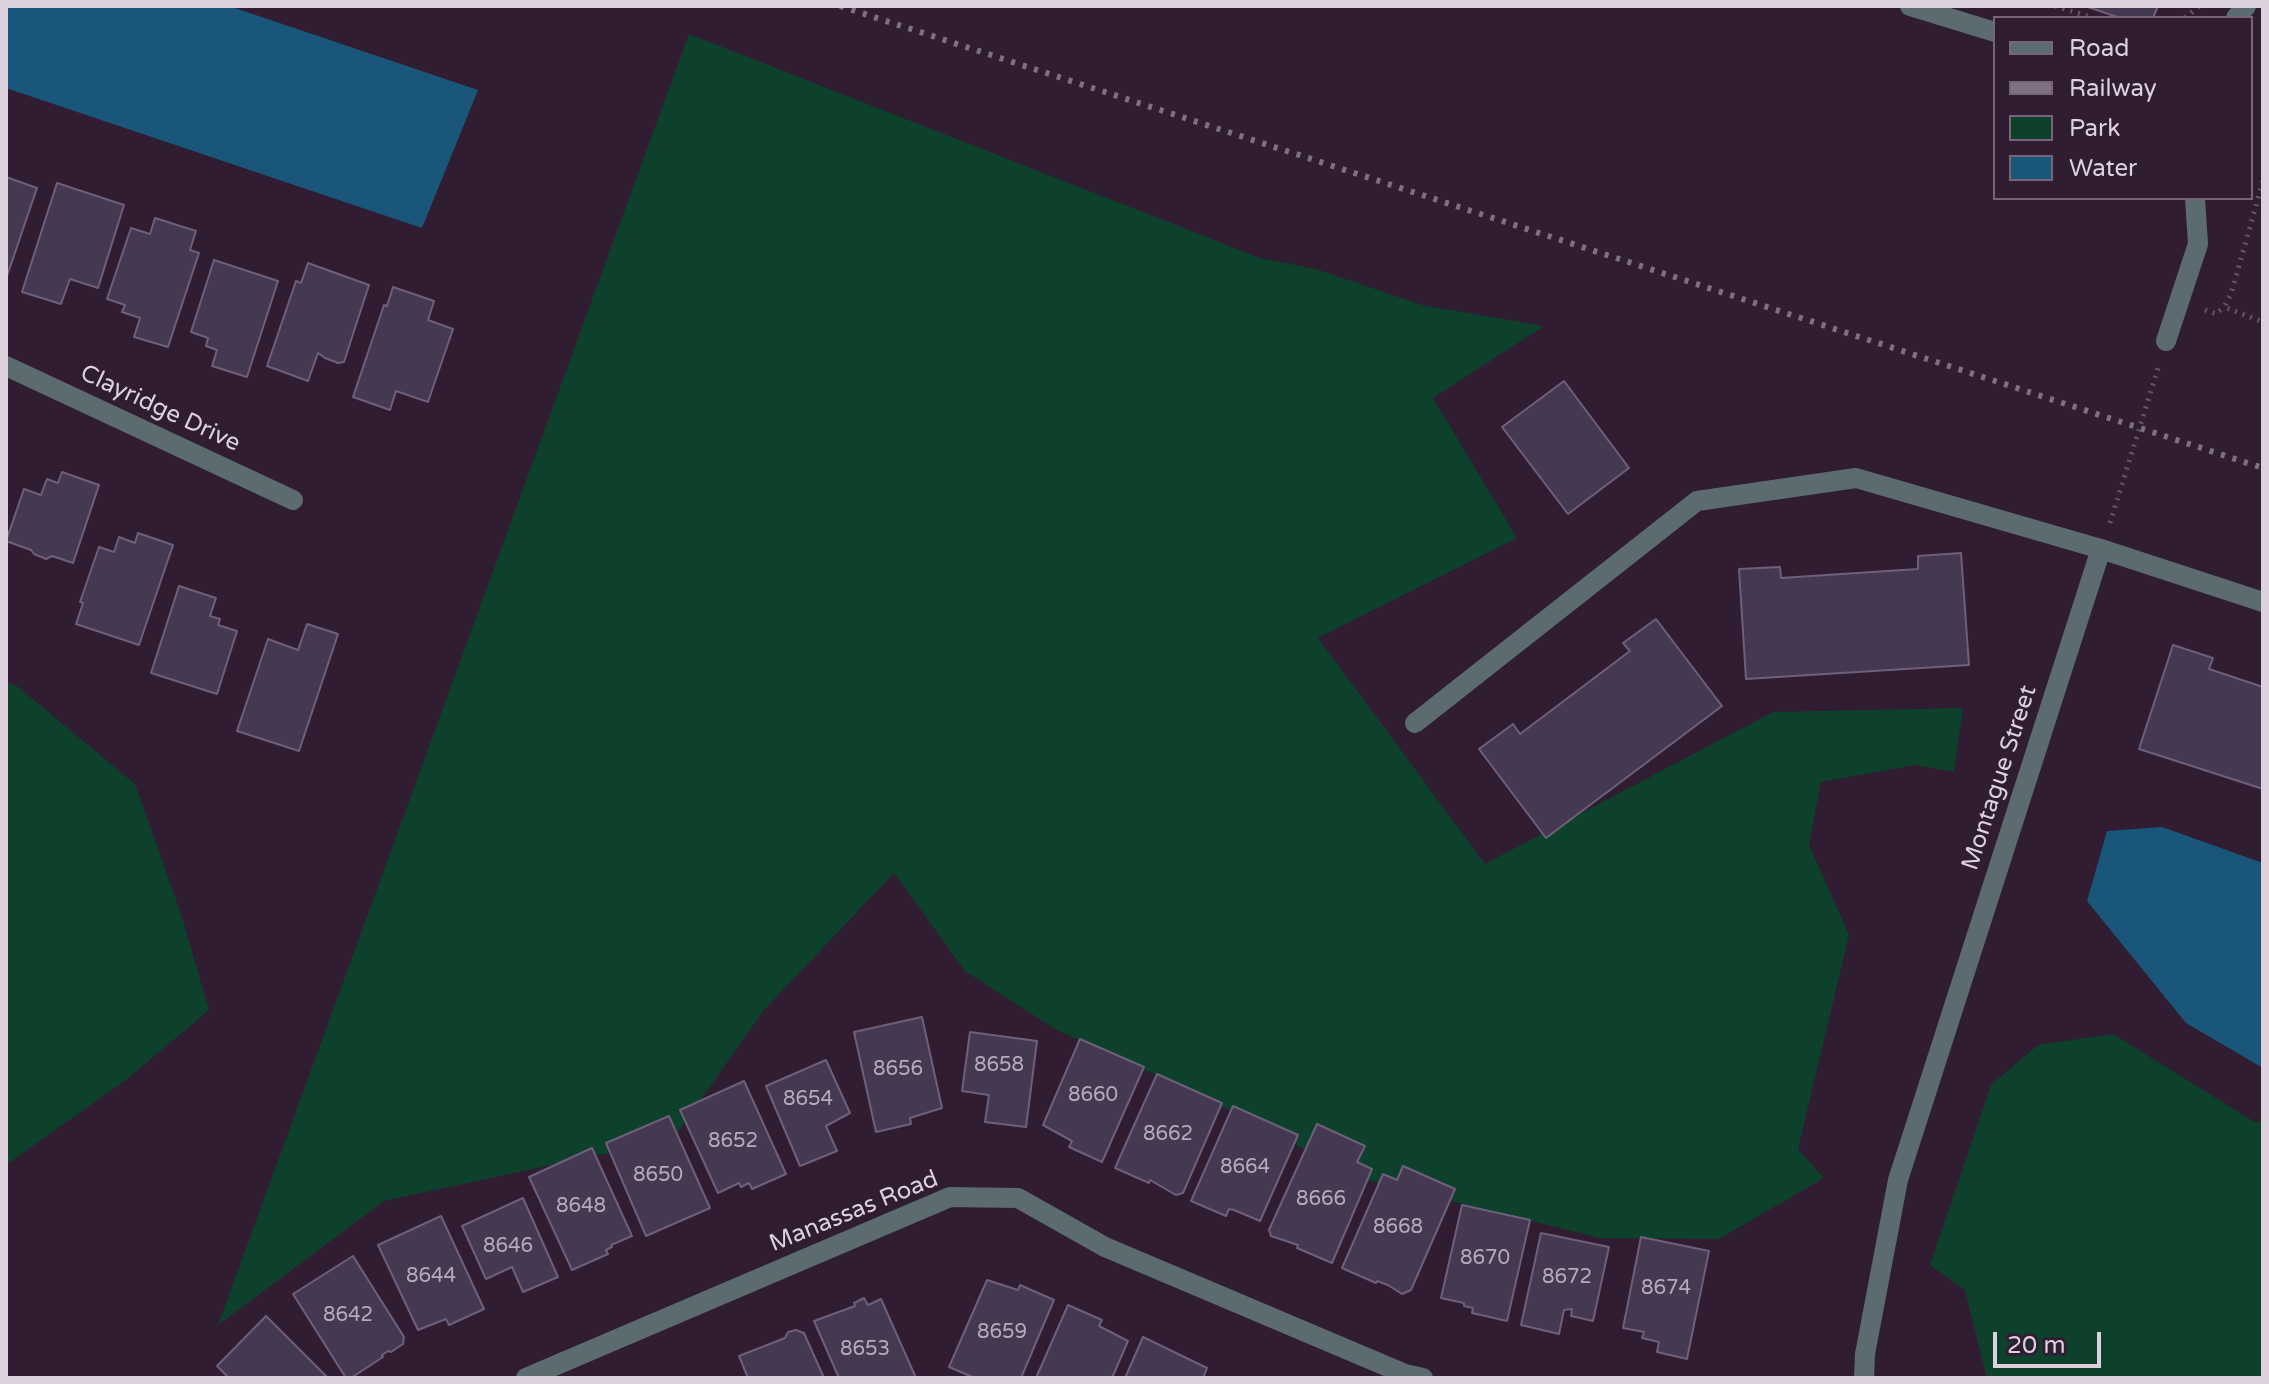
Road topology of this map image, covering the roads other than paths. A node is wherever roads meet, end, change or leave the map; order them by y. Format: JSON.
{"nodes":[{"id":1,"x":1910,"y":6,"type":"edge"},
{"id":2,"x":1940,"y":11,"type":"edge"},
{"id":3,"x":1993,"y":31,"type":"edge"},
{"id":4,"x":2195,"y":200,"type":"edge"},
{"id":5,"x":2166,"y":341,"type":"road end"},
{"id":6,"x":6,"y":366,"type":"edge"},
{"id":7,"x":293,"y":500,"type":"dead end"},
{"id":8,"x":2101,"y":549,"type":"junction"},
{"id":9,"x":2263,"y":602,"type":"edge"},
{"id":10,"x":1415,"y":723,"type":"dead end"},
{"id":11,"x":526,"y":1378,"type":"edge"},
{"id":12,"x":1423,"y":1378,"type":"edge"},
{"id":13,"x":1864,"y":1378,"type":"edge"}],
"edges":[{"from":1,"to":2,"type":"street"},
{"from":2,"to":3,"type":"street"},
{"from":4,"to":5,"type":"street"},
{"from":6,"to":7,"type":"street","name":"Clayridge Drive"},
{"from":8,"to":9,"type":"street"},
{"from":8,"to":10,"type":"street"},
{"from":8,"to":13,"type":"street","name":"Montague Street"},
{"from":11,"to":12,"type":"street","name":"Manassas Road"}]}
